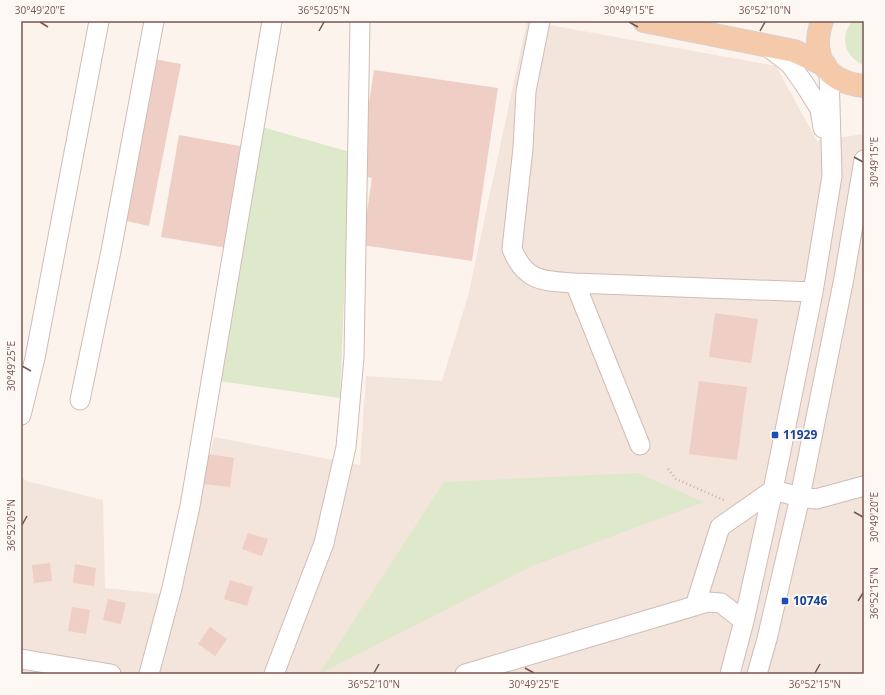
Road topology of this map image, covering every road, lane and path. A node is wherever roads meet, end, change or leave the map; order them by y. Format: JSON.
{"nodes":[{"id":1,"x":99,"y":21,"type":"edge"},
{"id":2,"x":154,"y":21,"type":"edge"},
{"id":3,"x":272,"y":21,"type":"edge"},
{"id":4,"x":360,"y":21,"type":"edge"},
{"id":5,"x":540,"y":21,"type":"edge"},
{"id":6,"x":644,"y":21,"type":"edge"},
{"id":7,"x":822,"y":21,"type":"edge"},
{"id":8,"x":767,"y":46,"type":"junction"},
{"id":9,"x":827,"y":68,"type":"junction"},
{"id":10,"x":864,"y":86,"type":"edge"},
{"id":11,"x":864,"y":160,"type":"edge"},
{"id":12,"x":832,"y":176,"type":"junction"},
{"id":13,"x":575,"y":284,"type":"junction"},
{"id":14,"x":812,"y":292,"type":"junction"},
{"id":15,"x":80,"y":400,"type":"dead end"},
{"id":16,"x":21,"y":415,"type":"edge"},
{"id":17,"x":640,"y":445,"type":"dead end"},
{"id":18,"x":668,"y":469,"type":"dead end"},
{"id":19,"x":864,"y":486,"type":"edge"},
{"id":20,"x":773,"y":490,"type":"junction"},
{"id":21,"x":800,"y":497,"type":"junction"},
{"id":22,"x":745,"y":510,"type":"junction"},
{"id":23,"x":695,"y":606,"type":"junction"},
{"id":24,"x":744,"y":621,"type":"junction"},
{"id":25,"x":21,"y":659,"type":"edge"},
{"id":26,"x":111,"y":674,"type":"edge"},
{"id":27,"x":149,"y":674,"type":"edge"},
{"id":28,"x":274,"y":674,"type":"edge"},
{"id":29,"x":465,"y":674,"type":"edge"},
{"id":30,"x":730,"y":674,"type":"edge"},
{"id":31,"x":757,"y":674,"type":"edge"}],
"edges":[{"from":1,"to":16,"type":"street"},
{"from":2,"to":15,"type":"street"},
{"from":3,"to":27,"type":"street"},
{"from":4,"to":28,"type":"street"},
{"from":5,"to":13,"type":"street"},
{"from":6,"to":8,"type":"main road"},
{"from":7,"to":9,"type":"main road"},
{"from":8,"to":9,"type":"main road"},
{"from":8,"to":12,"type":"street"},
{"from":9,"to":10,"type":"main road"},
{"from":9,"to":12,"type":"street"},
{"from":11,"to":21,"type":"street"},
{"from":12,"to":14,"type":"street"},
{"from":13,"to":14,"type":"street"},
{"from":13,"to":17,"type":"street"},
{"from":14,"to":20,"type":"street"},
{"from":18,"to":22,"type":"path"},
{"from":19,"to":21,"type":"street"},
{"from":20,"to":21,"type":"street"},
{"from":20,"to":22,"type":"street"},
{"from":20,"to":24,"type":"street"},
{"from":21,"to":31,"type":"street"},
{"from":22,"to":23,"type":"street"},
{"from":23,"to":24,"type":"street"},
{"from":23,"to":29,"type":"street"},
{"from":24,"to":30,"type":"street"},
{"from":25,"to":26,"type":"street"}]}
